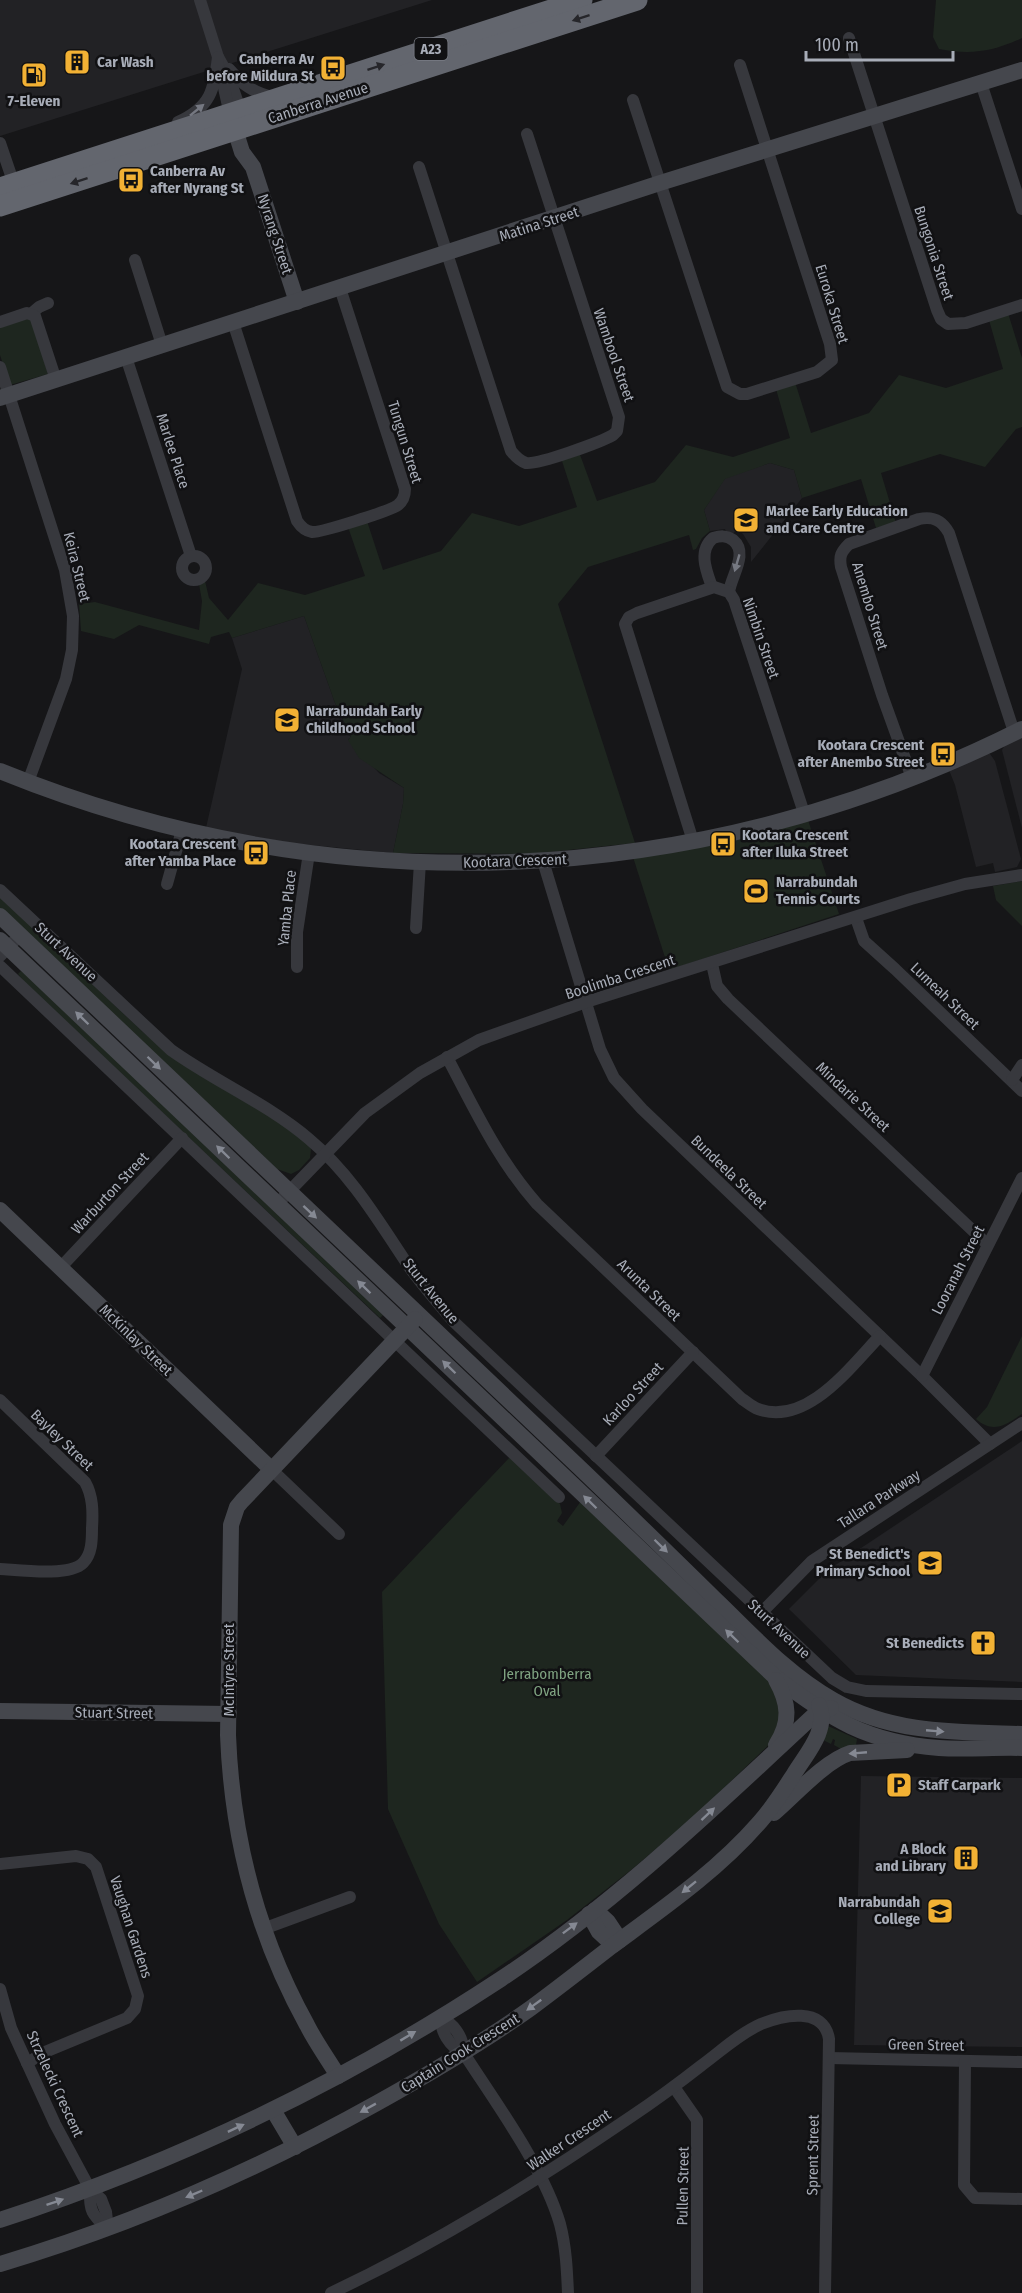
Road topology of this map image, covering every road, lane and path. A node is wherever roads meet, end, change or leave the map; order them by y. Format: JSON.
{"nodes":[{"id":1,"x":200,"y":0,"type":"edge"},
{"id":2,"x":582,"y":0,"type":"edge"},
{"id":3,"x":637,"y":0,"type":"edge"},
{"id":4,"x":553,"y":5,"type":"edge"},
{"id":5,"x":849,"y":38,"type":"dead end"},
{"id":6,"x":218,"y":57,"type":"junction"},
{"id":7,"x":740,"y":65,"type":"dead end"},
{"id":8,"x":1022,"y":70,"type":"edge"},
{"id":9,"x":981,"y":83,"type":"junction"},
{"id":10,"x":281,"y":98,"type":"junction"},
{"id":11,"x":633,"y":100,"type":"dead end"},
{"id":12,"x":873,"y":114,"type":"junction"},
{"id":13,"x":238,"y":121,"type":"junction"},
{"id":14,"x":527,"y":134,"type":"dead end"},
{"id":15,"x":127,"y":148,"type":"junction"},
{"id":16,"x":767,"y":149,"type":"junction"},
{"id":17,"x":1,"y":151,"type":"edge"},
{"id":18,"x":419,"y":167,"type":"dead end"},
{"id":19,"x":660,"y":183,"type":"junction"},
{"id":20,"x":9,"y":194,"type":"edge"},
{"id":21,"x":1022,"y":208,"type":"edge"},
{"id":22,"x":554,"y":219,"type":"junction"},
{"id":23,"x":447,"y":254,"type":"junction"},
{"id":24,"x":135,"y":260,"type":"dead end"},
{"id":25,"x":340,"y":288,"type":"junction"},
{"id":26,"x":297,"y":302,"type":"junction"},
{"id":27,"x":48,"y":303,"type":"dead end"},
{"id":28,"x":1022,"y":305,"type":"edge"},
{"id":29,"x":32,"y":313,"type":"junction"},
{"id":30,"x":0,"y":322,"type":"edge"},
{"id":31,"x":232,"y":322,"type":"junction"},
{"id":32,"x":162,"y":345,"type":"junction"},
{"id":33,"x":126,"y":357,"type":"junction"},
{"id":34,"x":0,"y":367,"type":"edge"},
{"id":35,"x":56,"y":380,"type":"junction"},
{"id":36,"x":5,"y":397,"type":"edge"},
{"id":37,"x":191,"y":556,"type":"dead end"},
{"id":38,"x":712,"y":587,"type":"junction"},
{"id":39,"x":729,"y":592,"type":"junction"},
{"id":40,"x":1018,"y":731,"type":"edge"},
{"id":41,"x":0,"y":771,"type":"edge"},
{"id":42,"x":912,"y":778,"type":"junction"},
{"id":43,"x":28,"y":782,"type":"junction"},
{"id":44,"x":804,"y":813,"type":"junction"},
{"id":45,"x":182,"y":830,"type":"junction"},
{"id":46,"x":693,"y":841,"type":"junction"},
{"id":47,"x":309,"y":853,"type":"junction"},
{"id":48,"x":543,"y":861,"type":"junction"},
{"id":49,"x":420,"y":862,"type":"junction"},
{"id":50,"x":1022,"y":875,"type":"edge"},
{"id":51,"x":167,"y":884,"type":"dead end"},
{"id":52,"x":0,"y":890,"type":"edge"},
{"id":53,"x":0,"y":916,"type":"edge"},
{"id":54,"x":856,"y":918,"type":"junction"},
{"id":55,"x":416,"y":928,"type":"dead end"},
{"id":56,"x":20,"y":935,"type":"junction"},
{"id":57,"x":3,"y":948,"type":"edge"},
{"id":58,"x":712,"y":964,"type":"junction"},
{"id":59,"x":0,"y":966,"type":"edge"},
{"id":60,"x":297,"y":967,"type":"dead end"},
{"id":61,"x":586,"y":1002,"type":"junction"},
{"id":62,"x":447,"y":1057,"type":"junction"},
{"id":63,"x":1022,"y":1065,"type":"edge"},
{"id":64,"x":1012,"y":1080,"type":"junction"},
{"id":65,"x":1022,"y":1091,"type":"edge"},
{"id":66,"x":182,"y":1138,"type":"junction"},
{"id":67,"x":325,"y":1154,"type":"junction"},
{"id":68,"x":1022,"y":1178,"type":"edge"},
{"id":69,"x":283,"y":1198,"type":"junction"},
{"id":70,"x":0,"y":1210,"type":"edge"},
{"id":71,"x":987,"y":1244,"type":"junction"},
{"id":72,"x":60,"y":1268,"type":"junction"},
{"id":73,"x":413,"y":1321,"type":"junction"},
{"id":74,"x":880,"y":1336,"type":"junction"},
{"id":75,"x":394,"y":1340,"type":"junction"},
{"id":76,"x":693,"y":1352,"type":"junction"},
{"id":77,"x":922,"y":1376,"type":"junction"},
{"id":78,"x":0,"y":1400,"type":"edge"},
{"id":79,"x":1022,"y":1423,"type":"edge"},
{"id":80,"x":990,"y":1444,"type":"junction"},
{"id":81,"x":596,"y":1456,"type":"junction"},
{"id":82,"x":272,"y":1469,"type":"junction"},
{"id":83,"x":559,"y":1497,"type":"dead end"},
{"id":84,"x":339,"y":1534,"type":"dead end"},
{"id":85,"x":0,"y":1569,"type":"edge"},
{"id":86,"x":762,"y":1612,"type":"junction"},
{"id":87,"x":740,"y":1623,"type":"junction"},
{"id":88,"x":774,"y":1676,"type":"junction"},
{"id":89,"x":1022,"y":1694,"type":"edge"},
{"id":90,"x":851,"y":1709,"type":"junction"},
{"id":91,"x":0,"y":1711,"type":"edge"},
{"id":92,"x":821,"y":1712,"type":"junction"},
{"id":93,"x":229,"y":1714,"type":"junction"},
{"id":94,"x":1022,"y":1734,"type":"edge"},
{"id":95,"x":938,"y":1748,"type":"junction"},
{"id":96,"x":1022,"y":1748,"type":"edge"},
{"id":97,"x":764,"y":1762,"type":"junction"},
{"id":98,"x":789,"y":1782,"type":"junction"},
{"id":99,"x":734,"y":1849,"type":"junction"},
{"id":100,"x":0,"y":1864,"type":"edge"},
{"id":101,"x":350,"y":1897,"type":"dead end"},
{"id":102,"x":592,"y":1912,"type":"junction"},
{"id":103,"x":263,"y":1929,"type":"junction"},
{"id":104,"x":617,"y":1943,"type":"junction"},
{"id":105,"x":0,"y":1989,"type":"edge"},
{"id":106,"x":440,"y":2017,"type":"junction"},
{"id":107,"x":819,"y":2020,"type":"joint"},
{"id":108,"x":6,"y":2030,"type":"edge"},
{"id":109,"x":463,"y":2052,"type":"junction"},
{"id":110,"x":830,"y":2058,"type":"junction"},
{"id":111,"x":965,"y":2061,"type":"junction"},
{"id":112,"x":1022,"y":2062,"type":"edge"},
{"id":113,"x":27,"y":2063,"type":"junction"},
{"id":114,"x":338,"y":2076,"type":"junction"},
{"id":115,"x":674,"y":2087,"type":"junction"},
{"id":116,"x":270,"y":2111,"type":"junction"},
{"id":117,"x":290,"y":2150,"type":"junction"},
{"id":118,"x":540,"y":2177,"type":"junction"},
{"id":119,"x":90,"y":2189,"type":"junction"},
{"id":120,"x":1022,"y":2199,"type":"edge"},
{"id":121,"x":0,"y":2220,"type":"edge"},
{"id":122,"x":108,"y":2229,"type":"junction"},
{"id":123,"x":0,"y":2264,"type":"edge"},
{"id":124,"x":331,"y":2293,"type":"edge"},
{"id":125,"x":568,"y":2293,"type":"edge"},
{"id":126,"x":697,"y":2293,"type":"edge"},
{"id":127,"x":825,"y":2293,"type":"edge"}],
"edges":[{"from":1,"to":6,"type":"street","name":"Nyrang Street"},
{"from":2,"to":4,"type":"highway","name":"Canberra Avenue","number":"A23"},
{"from":3,"to":13,"type":"highway","name":"Canberra Avenue","number":"A23","one_way":true},
{"from":10,"to":4,"type":"highway","name":"Canberra Avenue","number":"A23","one_way":true},
{"from":5,"to":12,"type":"street","name":"Bungonia Street"},
{"from":6,"to":10,"type":"street"},
{"from":6,"to":13,"type":"street","name":"Nyrang Street"},
{"from":15,"to":6,"type":"street","one_way":true},
{"from":7,"to":16,"type":"street"},
{"from":8,"to":9,"type":"main road","name":"Matina Street"},
{"from":9,"to":12,"type":"main road","name":"Matina Street"},
{"from":9,"to":21,"type":"street"},
{"from":10,"to":13,"type":"highway","name":"Canberra Avenue","number":"A23"},
{"from":11,"to":19,"type":"street"},
{"from":12,"to":16,"type":"main road","name":"Matina Street"},
{"from":12,"to":28,"type":"street","name":"Bungonia Street"},
{"from":13,"to":15,"type":"highway","name":"Canberra Avenue","number":"A23"},
{"from":13,"to":20,"type":"highway","name":"Canberra Avenue","number":"A23","one_way":true},
{"from":13,"to":26,"type":"main road","name":"Nyrang Street"},
{"from":14,"to":22,"type":"street"},
{"from":15,"to":20,"type":"highway","name":"Canberra Avenue","number":"A23"},
{"from":16,"to":19,"type":"main road","name":"Matina Street"},
{"from":16,"to":19,"type":"street","name":"Euroka Street"},
{"from":17,"to":20,"type":"street"},
{"from":18,"to":23,"type":"street"},
{"from":19,"to":22,"type":"main road","name":"Matina Street"},
{"from":22,"to":23,"type":"main road","name":"Matina Street"},
{"from":22,"to":23,"type":"street","name":"Wambool Street"},
{"from":23,"to":25,"type":"main road","name":"Matina Street"},
{"from":24,"to":32,"type":"street"},
{"from":25,"to":26,"type":"main road","name":"Matina Street"},
{"from":25,"to":31,"type":"street","name":"Tungun Street"},
{"from":26,"to":31,"type":"main road","name":"Matina Street"},
{"from":27,"to":29,"type":"street"},
{"from":29,"to":30,"type":"street"},
{"from":29,"to":35,"type":"street"},
{"from":31,"to":32,"type":"main road","name":"Matina Street"},
{"from":32,"to":33,"type":"main road","name":"Matina Street"},
{"from":33,"to":35,"type":"main road","name":"Matina Street"},
{"from":33,"to":37,"type":"street","name":"Marlee Place"},
{"from":34,"to":36,"type":"street"},
{"from":35,"to":36,"type":"main road","name":"Matina Street"},
{"from":36,"to":43,"type":"street","name":"Keira Street"},
{"from":38,"to":39,"type":"street","name":"Nimbin Street"},
{"from":38,"to":39,"type":"street","one_way":true},
{"from":38,"to":46,"type":"street"},
{"from":39,"to":44,"type":"street","name":"Nimbin Street"},
{"from":40,"to":42,"type":"main road","name":"Kootara Crescent"},
{"from":40,"to":42,"type":"street","name":"Anembo Street"},
{"from":41,"to":43,"type":"main road","name":"Kootara Crescent"},
{"from":42,"to":44,"type":"main road","name":"Kootara Crescent"},
{"from":43,"to":45,"type":"main road","name":"Kootara Crescent"},
{"from":44,"to":46,"type":"main road","name":"Kootara Crescent"},
{"from":45,"to":47,"type":"main road","name":"Kootara Crescent"},
{"from":45,"to":51,"type":"street"},
{"from":46,"to":48,"type":"main road","name":"Kootara Crescent"},
{"from":47,"to":49,"type":"main road","name":"Kootara Crescent"},
{"from":47,"to":60,"type":"street","name":"Yamba Place"},
{"from":48,"to":49,"type":"main road","name":"Kootara Crescent"},
{"from":48,"to":61,"type":"street","name":"Bundeela Street"},
{"from":49,"to":55,"type":"street"},
{"from":50,"to":54,"type":"street","name":"Boolimba Crescent"},
{"from":52,"to":67,"type":"street","name":"Sturt Avenue"},
{"from":53,"to":56,"type":"main road","name":"Sturt Avenue"},
{"from":54,"to":58,"type":"street","name":"Boolimba Crescent"},
{"from":54,"to":64,"type":"street","name":"Lumeah Street"},
{"from":56,"to":57,"type":"street"},
{"from":56,"to":69,"type":"main road","name":"Sturt Avenue","one_way":true},
{"from":69,"to":57,"type":"main road","name":"Sturt Avenue","one_way":true},
{"from":58,"to":61,"type":"street","name":"Boolimba Crescent"},
{"from":58,"to":71,"type":"street","name":"Mindarie Street"},
{"from":59,"to":66,"type":"street"},
{"from":61,"to":62,"type":"street","name":"Boolimba Crescent"},
{"from":61,"to":74,"type":"street","name":"Bundeela Street"},
{"from":62,"to":67,"type":"street","name":"Boolimba Crescent"},
{"from":62,"to":76,"type":"street","name":"Arunta Street"},
{"from":63,"to":64,"type":"street"},
{"from":64,"to":65,"type":"street","name":"Lumeah Street"},
{"from":66,"to":72,"type":"street","name":"Warburton Street"},
{"from":66,"to":75,"type":"street"},
{"from":67,"to":69,"type":"street","name":"Boolimba Crescent"},
{"from":67,"to":81,"type":"street","name":"Sturt Avenue"},
{"from":68,"to":71,"type":"street","name":"Looranah Street"},
{"from":69,"to":73,"type":"main road","name":"Sturt Avenue"},
{"from":70,"to":72,"type":"main road","name":"McKinlay Street"},
{"from":71,"to":77,"type":"street","name":"Looranah Street"},
{"from":72,"to":82,"type":"main road","name":"McKinlay Street"},
{"from":73,"to":75,"type":"main road","name":"McIntyre Street"},
{"from":73,"to":87,"type":"main road","name":"Sturt Avenue","one_way":true},
{"from":88,"to":73,"type":"main road","name":"Sturt Avenue","one_way":true},
{"from":74,"to":76,"type":"street","name":"Arunta Street"},
{"from":74,"to":77,"type":"street","name":"Bundeela Street"},
{"from":75,"to":82,"type":"main road","name":"McIntyre Street"},
{"from":75,"to":83,"type":"street"},
{"from":76,"to":81,"type":"street","name":"Karloo Street"},
{"from":77,"to":80,"type":"street","name":"Bundeela Street"},
{"from":78,"to":85,"type":"street","name":"Bayley Street"},
{"from":79,"to":80,"type":"street","name":"Tallara Parkway"},
{"from":80,"to":86,"type":"street","name":"Tallara Parkway"},
{"from":81,"to":86,"type":"street","name":"Sturt Avenue"},
{"from":82,"to":84,"type":"street"},
{"from":82,"to":93,"type":"main road","name":"McIntyre Street"},
{"from":86,"to":89,"type":"street","name":"Sturt Avenue"},
{"from":87,"to":90,"type":"main road","name":"Sturt Avenue"},
{"from":87,"to":92,"type":"main road"},
{"from":88,"to":92,"type":"main road","name":"Sturt Avenue"},
{"from":88,"to":97,"type":"main road"},
{"from":90,"to":92,"type":"main road"},
{"from":90,"to":94,"type":"main road","name":"Sturt Avenue","one_way":true},
{"from":91,"to":93,"type":"main road","name":"Stuart Street"},
{"from":92,"to":95,"type":"main road","name":"Sturt Avenue"},
{"from":92,"to":97,"type":"main road"},
{"from":92,"to":98,"type":"main road","name":"Captain Cook Crescent"},
{"from":93,"to":103,"type":"main road","name":"McIntyre Street"},
{"from":95,"to":96,"type":"main road"},
{"from":95,"to":99,"type":"main road","one_way":true},
{"from":97,"to":98,"type":"main road"},
{"from":102,"to":97,"type":"main road","one_way":true},
{"from":98,"to":99,"type":"main road","name":"Captain Cook Crescent"},
{"from":99,"to":104,"type":"main road","name":"Captain Cook Crescent","one_way":true},
{"from":100,"to":113,"type":"street","name":"Vaughan Gardens"},
{"from":101,"to":103,"type":"street"},
{"from":102,"to":104,"type":"main road"},
{"from":106,"to":102,"type":"main road","one_way":true},
{"from":103,"to":114,"type":"main road","name":"McIntyre Street"},
{"from":104,"to":109,"type":"main road","name":"Captain Cook Crescent","one_way":true},
{"from":105,"to":108,"type":"street","name":"Strzelecki Crescent"},
{"from":106,"to":109,"type":"street"},
{"from":114,"to":106,"type":"main road","one_way":true},
{"from":107,"to":110,"type":"street","name":"Sprent Street"},
{"from":107,"to":115,"type":"street","name":"Walker Crescent"},
{"from":108,"to":113,"type":"street","name":"Strzelecki Crescent"},
{"from":109,"to":117,"type":"main road","name":"Captain Cook Crescent","one_way":true},
{"from":109,"to":118,"type":"street"},
{"from":110,"to":111,"type":"street","name":"Green Street"},
{"from":110,"to":127,"type":"street","name":"Sprent Street"},
{"from":111,"to":112,"type":"street","name":"Green Street"},
{"from":111,"to":120,"type":"street"},
{"from":113,"to":119,"type":"street","name":"Strzelecki Crescent"},
{"from":114,"to":116,"type":"main road"},
{"from":115,"to":118,"type":"street","name":"Walker Crescent"},
{"from":115,"to":126,"type":"street","name":"Pullen Street"},
{"from":116,"to":117,"type":"main road"},
{"from":119,"to":116,"type":"main road","one_way":true},
{"from":117,"to":122,"type":"main road","name":"Captain Cook Crescent","one_way":true},
{"from":118,"to":124,"type":"street","name":"Walker Crescent"},
{"from":118,"to":125,"type":"street"},
{"from":121,"to":119,"type":"main road","one_way":true},
{"from":119,"to":122,"type":"street","name":"Strzelecki Crescent"},
{"from":122,"to":123,"type":"main road","name":"Captain Cook Crescent"}]}
